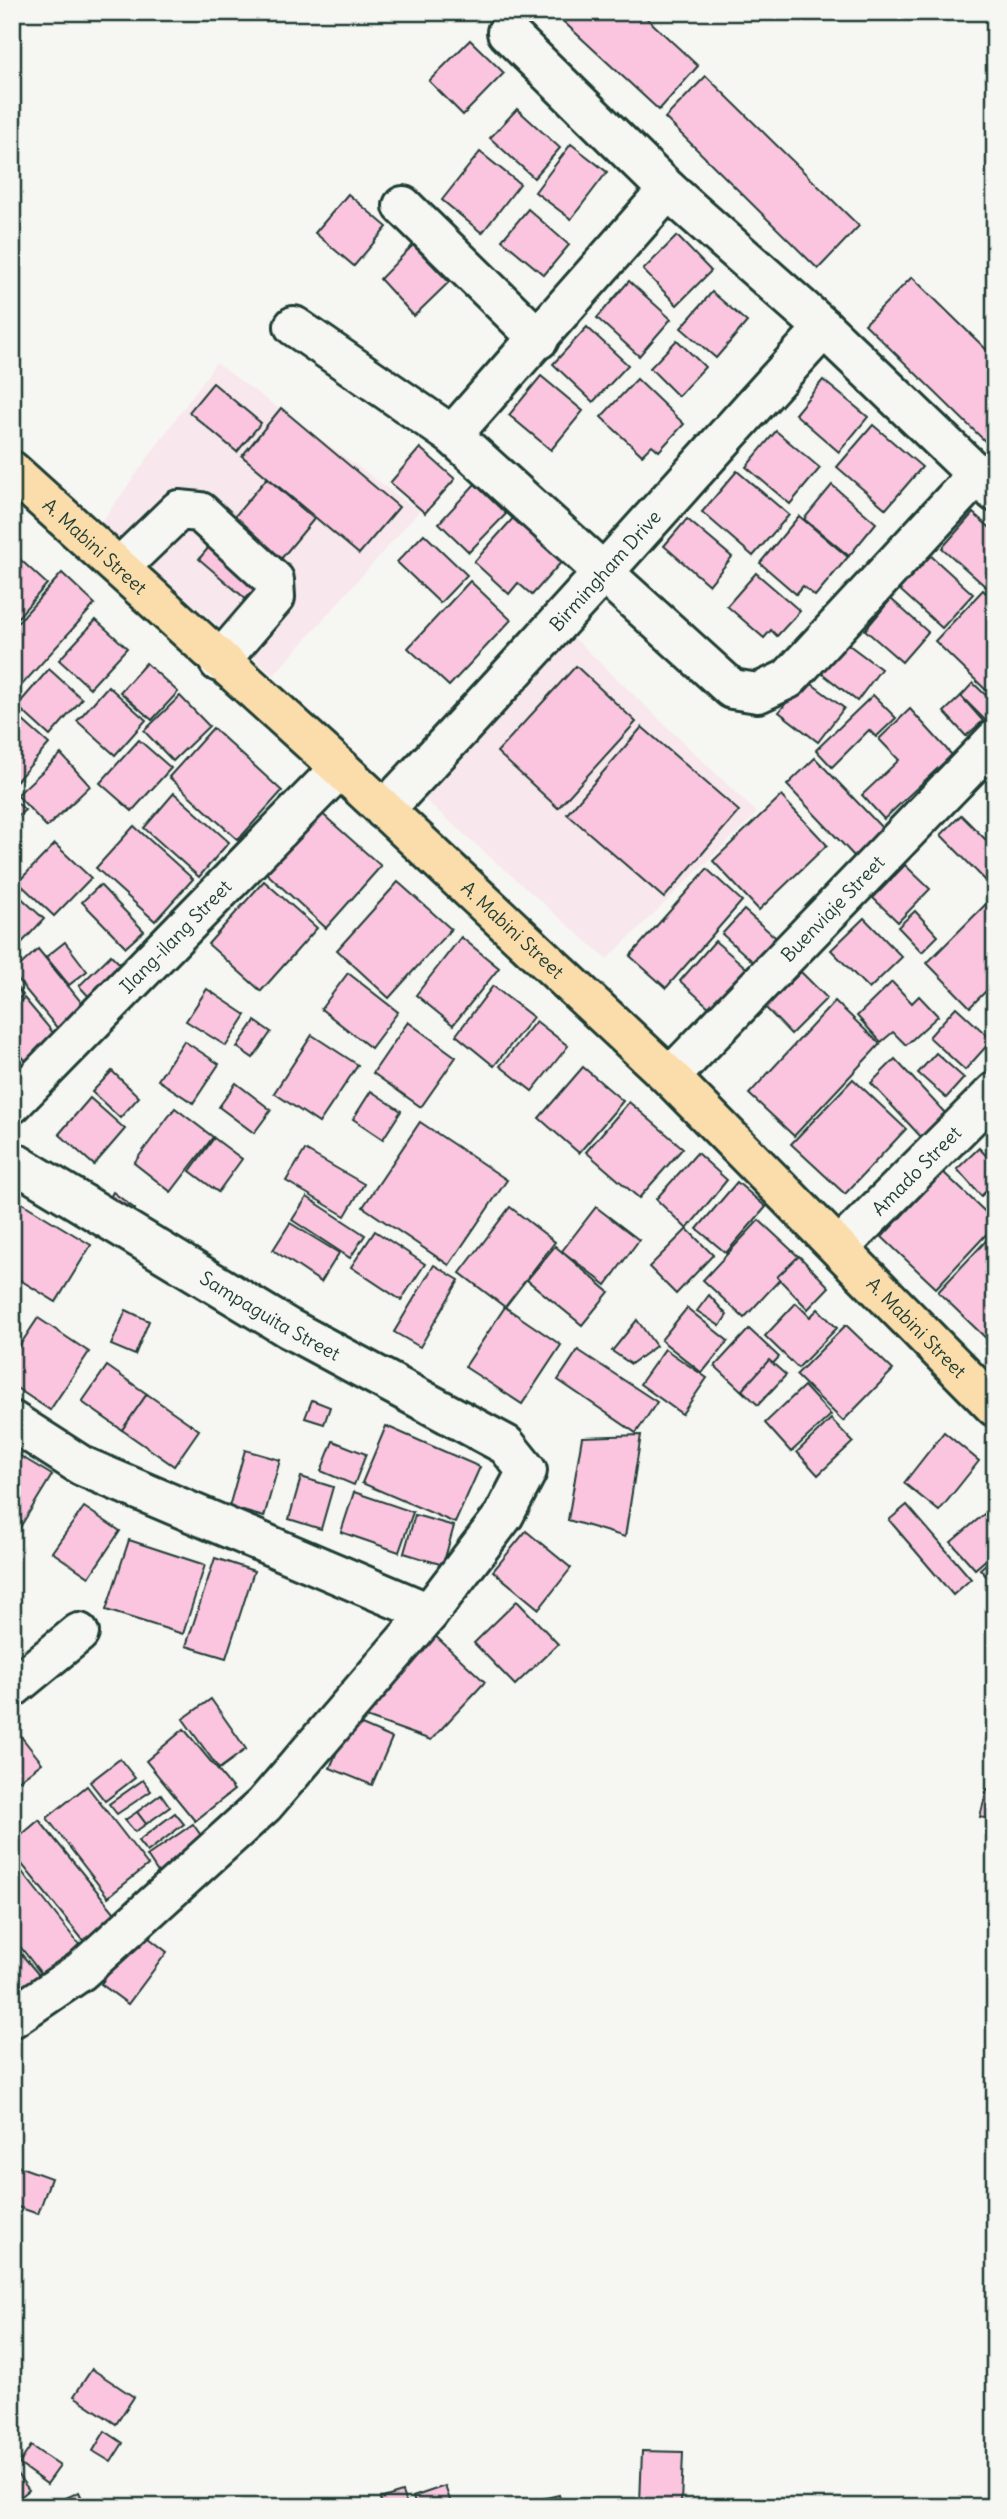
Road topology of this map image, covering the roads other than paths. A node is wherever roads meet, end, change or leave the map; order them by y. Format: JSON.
{"nodes":[{"id":1,"x":507,"y":32,"type":"dead end"},
{"id":2,"x":668,"y":190,"type":"junction"},
{"id":3,"x":403,"y":206,"type":"dead end"},
{"id":4,"x":294,"y":326,"type":"dead end"},
{"id":5,"x":824,"y":328,"type":"junction"},
{"id":6,"x":539,"y":339,"type":"junction"},
{"id":7,"x":452,"y":436,"type":"junction"},
{"id":8,"x":12,"y":471,"type":"edge"},
{"id":9,"x":985,"y":484,"type":"edge"},
{"id":10,"x":120,"y":567,"type":"junction"},
{"id":11,"x":602,"y":570,"type":"junction"},
{"id":12,"x":219,"y":662,"type":"junction"},
{"id":13,"x":995,"y":740,"type":"edge"},
{"id":14,"x":340,"y":768,"type":"junction"},
{"id":15,"x":384,"y":810,"type":"junction"},
{"id":16,"x":670,"y":1077,"type":"junction"},
{"id":17,"x":995,"y":1092,"type":"edge"},
{"id":18,"x":12,"y":1104,"type":"edge"},
{"id":19,"x":12,"y":1161,"type":"edge"},
{"id":20,"x":840,"y":1247,"type":"junction"},
{"id":21,"x":995,"y":1407,"type":"edge"},
{"id":22,"x":12,"y":1422,"type":"edge"},
{"id":23,"x":429,"y":1613,"type":"junction"},
{"id":24,"x":79,"y":1633,"type":"dead end"},
{"id":25,"x":19,"y":1673,"type":"edge"},
{"id":26,"x":12,"y":2018,"type":"edge"}],
"edges":[{"from":1,"to":2,"type":"street"},
{"from":2,"to":5,"type":"street"},
{"from":2,"to":6,"type":"street"},
{"from":3,"to":6,"type":"street"},
{"from":4,"to":7,"type":"street"},
{"from":5,"to":9,"type":"street"},
{"from":5,"to":11,"type":"street","name":"Birmingham Drive"},
{"from":6,"to":7,"type":"street"},
{"from":7,"to":11,"type":"street"},
{"from":8,"to":10,"type":"main road","name":"A. Mabini Street"},
{"from":9,"to":11,"type":"street"},
{"from":10,"to":12,"type":"main road","name":"A. Mabini Street"},
{"from":10,"to":12,"type":"street"},
{"from":11,"to":15,"type":"street","name":"Birmingham Drive"},
{"from":12,"to":14,"type":"main road","name":"A. Mabini Street"},
{"from":13,"to":16,"type":"street","name":"Buenviaje Street"},
{"from":14,"to":15,"type":"main road","name":"A. Mabini Street"},
{"from":14,"to":18,"type":"street","name":"Ilang-ilang Street"},
{"from":15,"to":16,"type":"main road","name":"A. Mabini Street"},
{"from":16,"to":20,"type":"main road","name":"A. Mabini Street"},
{"from":17,"to":20,"type":"street","name":"Amado Street"},
{"from":19,"to":23,"type":"street","name":"Sampaguita Street"},
{"from":20,"to":21,"type":"main road","name":"A. Mabini Street"},
{"from":22,"to":23,"type":"street"},
{"from":23,"to":26,"type":"street"},
{"from":24,"to":25,"type":"street"}]}
